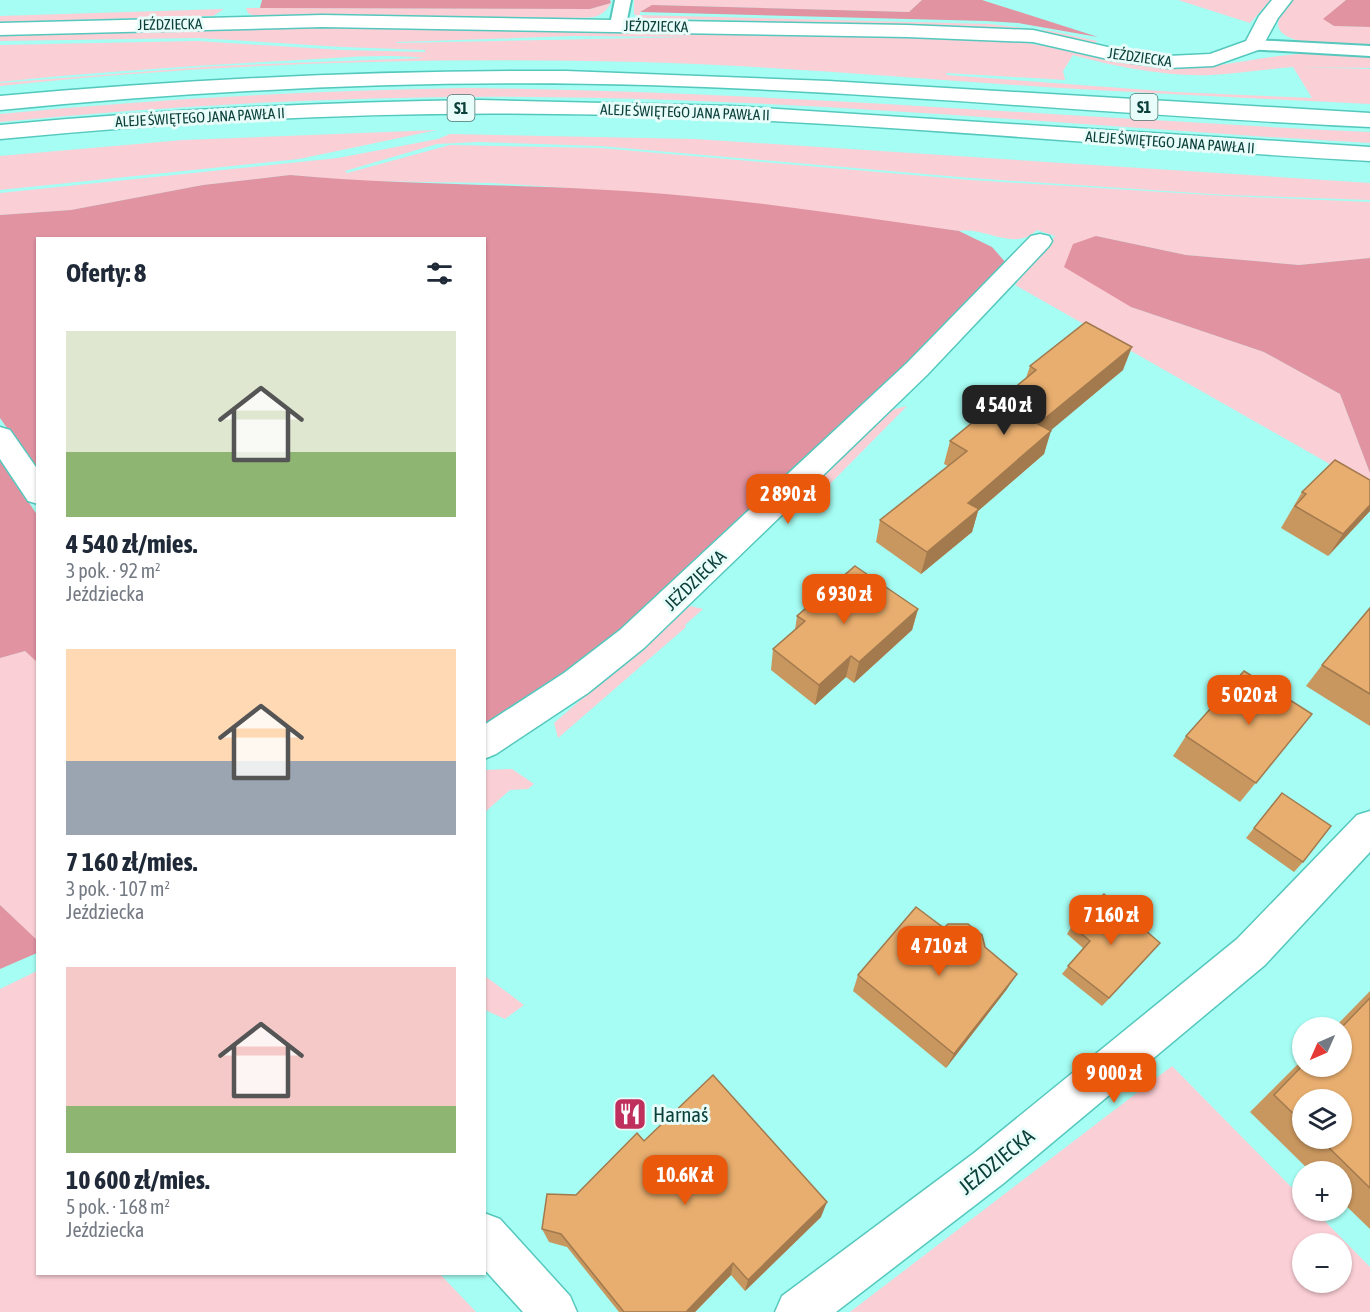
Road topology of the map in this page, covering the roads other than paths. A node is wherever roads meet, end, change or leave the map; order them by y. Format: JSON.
{"nodes":[{"id":1,"x":624,"y":0,"type":"edge"},
{"id":2,"x":1282,"y":0,"type":"edge"},
{"id":3,"x":618,"y":25,"type":"junction"},
{"id":4,"x":0,"y":29,"type":"edge"},
{"id":5,"x":1254,"y":45,"type":"junction"},
{"id":6,"x":1370,"y":51,"type":"edge"},
{"id":7,"x":0,"y":103,"type":"edge"},
{"id":8,"x":1370,"y":120,"type":"edge"},
{"id":9,"x":0,"y":132,"type":"edge"},
{"id":10,"x":1370,"y":154,"type":"edge"},
{"id":11,"x":1040,"y":241,"type":"dead end"},
{"id":12,"x":0,"y":437,"type":"edge"},
{"id":13,"x":36,"y":490,"type":"edge"},
{"id":14,"x":486,"y":743,"type":"edge"},
{"id":15,"x":1370,"y":827,"type":"edge"},
{"id":16,"x":486,"y":1237,"type":"edge"},
{"id":17,"x":554,"y":1312,"type":"edge"},
{"id":18,"x":798,"y":1312,"type":"edge"}],
"edges":[{"from":1,"to":3,"type":"lane"},
{"from":2,"to":5,"type":"main road"},
{"from":3,"to":4,"type":"main road","name":"JEŹDZIECKA"},
{"from":3,"to":5,"type":"main road","name":"JEŹDZIECKA"},
{"from":5,"to":6,"type":"lane"},
{"from":7,"to":8,"type":"main road","name":"ALEJE ŚWIĘTEGO JANA PAWŁA II","number":"S1"},
{"from":9,"to":10,"type":"main road","name":"ALEJE ŚWIĘTEGO JANA PAWŁA II","number":"S1"},
{"from":11,"to":14,"type":"main road","name":"JEŹDZIECKA"},
{"from":12,"to":13,"type":"main road"},
{"from":15,"to":18,"type":"main road","name":"JEŹDZIECKA"},
{"from":16,"to":17,"type":"main road"}]}
